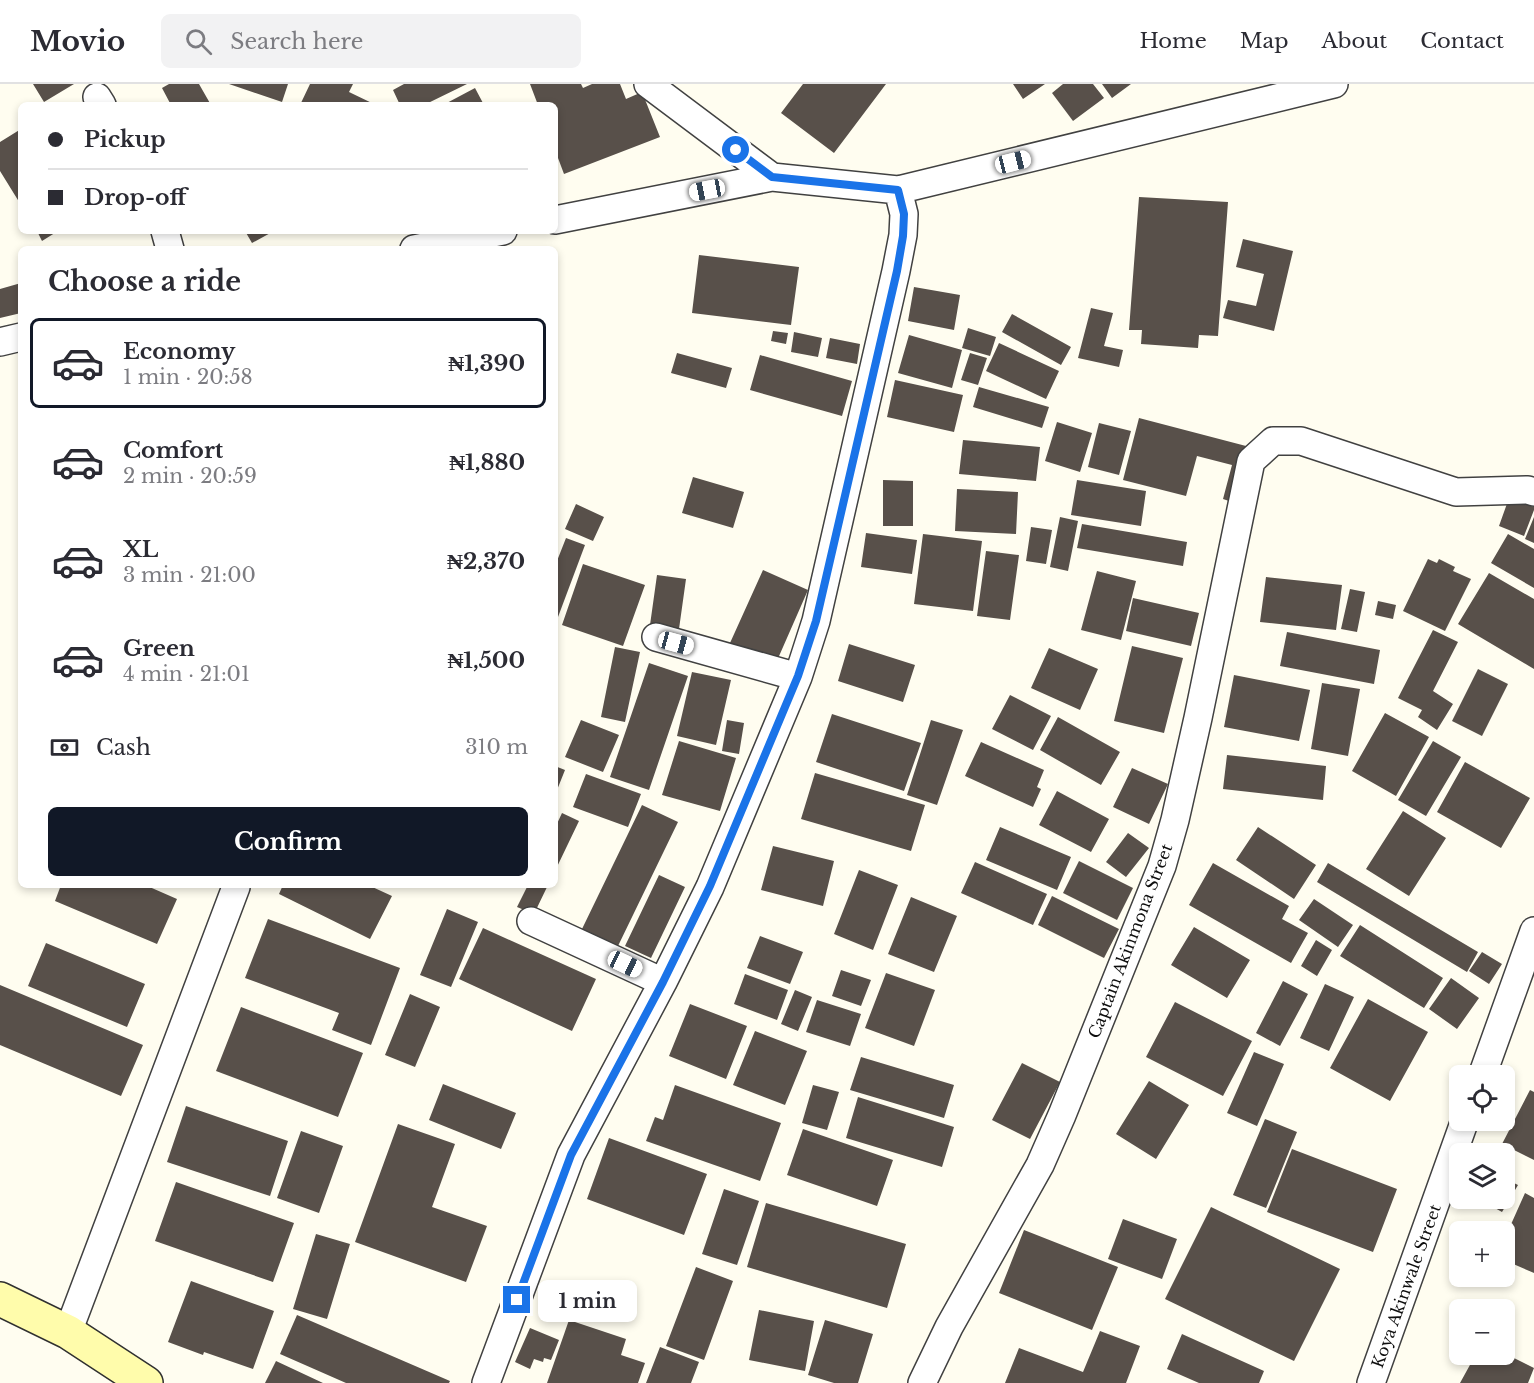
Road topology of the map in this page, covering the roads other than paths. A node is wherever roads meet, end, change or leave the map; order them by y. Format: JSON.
{"nodes":[{"id":1,"x":648,"y":84,"type":"edge"},
{"id":2,"x":1334,"y":84,"type":"edge"},
{"id":3,"x":772,"y":177,"type":"junction"},
{"id":4,"x":898,"y":190,"type":"junction"},
{"id":5,"x":558,"y":219,"type":"edge"},
{"id":6,"x":488,"y":234,"type":"edge"},
{"id":7,"x":429,"y":246,"type":"edge"},
{"id":8,"x":18,"y":338,"type":"edge"},
{"id":9,"x":0,"y":342,"type":"edge"},
{"id":10,"x":1534,"y":492,"type":"edge"},
{"id":11,"x":656,"y":637,"type":"dead end"},
{"id":12,"x":798,"y":676,"type":"junction"},
{"id":13,"x":236,"y":888,"type":"edge"},
{"id":14,"x":531,"y":921,"type":"dead end"},
{"id":15,"x":1534,"y":931,"type":"edge"},
{"id":16,"x":663,"y":982,"type":"junction"},
{"id":17,"x":1486,"y":1065,"type":"edge"},
{"id":18,"x":1461,"y":1131,"type":"edge"},
{"id":19,"x":0,"y":1299,"type":"edge"},
{"id":20,"x":68,"y":1332,"type":"junction"},
{"id":21,"x":146,"y":1383,"type":"edge"},
{"id":22,"x":486,"y":1383,"type":"edge"},
{"id":23,"x":922,"y":1383,"type":"edge"},
{"id":24,"x":1371,"y":1383,"type":"edge"}],
"edges":[{"from":1,"to":3,"type":"street"},
{"from":2,"to":4,"type":"street"},
{"from":3,"to":4,"type":"street"},
{"from":3,"to":5,"type":"street"},
{"from":4,"to":12,"type":"street"},
{"from":6,"to":7,"type":"street"},
{"from":8,"to":9,"type":"street"},
{"from":10,"to":23,"type":"street","name":"Captain Akinmona Street"},
{"from":11,"to":12,"type":"street"},
{"from":12,"to":16,"type":"street"},
{"from":13,"to":20,"type":"street"},
{"from":14,"to":16,"type":"street"},
{"from":15,"to":17,"type":"street"},
{"from":16,"to":22,"type":"street"},
{"from":18,"to":24,"type":"street","name":"Koya Akinwale Street"},
{"from":19,"to":20,"type":"street"},
{"from":20,"to":21,"type":"street"}]}
